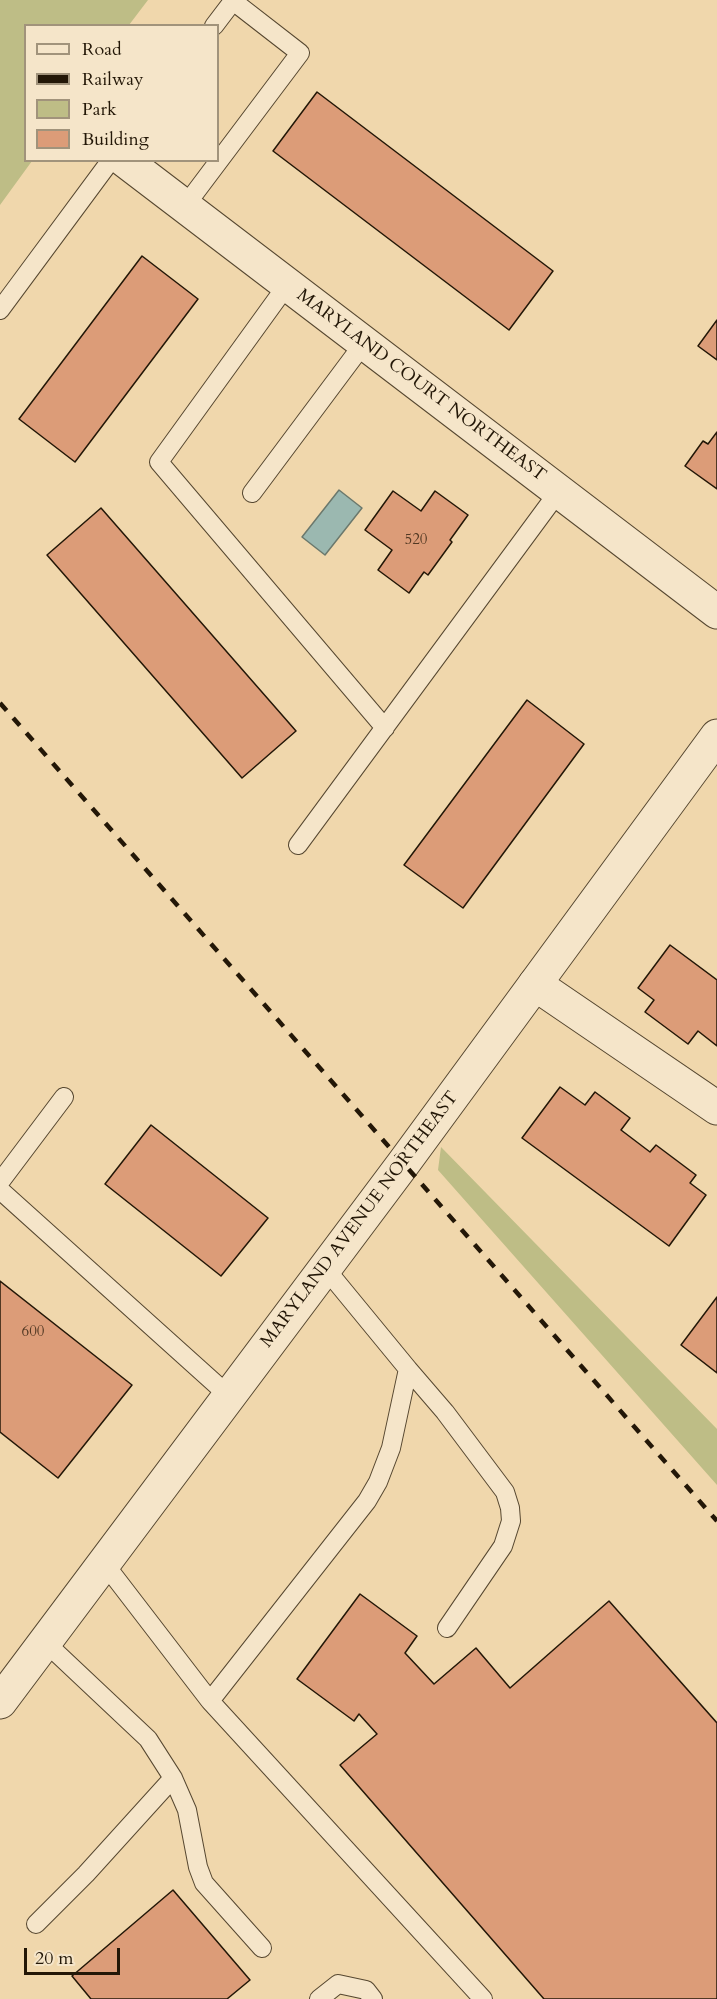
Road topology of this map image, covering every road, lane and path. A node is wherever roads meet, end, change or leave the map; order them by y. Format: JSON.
{"nodes":[{"id":1,"x":216,"y":24,"type":"edge"},
{"id":2,"x":219,"y":158,"type":"edge"},
{"id":3,"x":110,"y":162,"type":"edge"},
{"id":4,"x":127,"y":162,"type":"edge"},
{"id":5,"x":216,"y":162,"type":"edge"},
{"id":6,"x":185,"y":206,"type":"junction"},
{"id":7,"x":287,"y":285,"type":"junction"},
{"id":8,"x":0,"y":310,"type":"edge"},
{"id":9,"x":364,"y":343,"type":"junction"},
{"id":10,"x":559,"y":491,"type":"junction"},
{"id":11,"x":252,"y":493,"type":"dead end"},
{"id":12,"x":717,"y":612,"type":"edge"},
{"id":13,"x":385,"y":728,"type":"junction"},
{"id":14,"x":717,"y":736,"type":"edge"},
{"id":15,"x":298,"y":846,"type":"dead end"},
{"id":16,"x":535,"y":984,"type":"junction"},
{"id":17,"x":64,"y":1097,"type":"dead end"},
{"id":18,"x":717,"y":1108,"type":"edge"},
{"id":19,"x":0,"y":1182,"type":"edge"},
{"id":20,"x":0,"y":1190,"type":"edge"},
{"id":21,"x":325,"y":1268,"type":"junction"},
{"id":22,"x":408,"y":1369,"type":"junction"},
{"id":23,"x":229,"y":1396,"type":"junction"},
{"id":24,"x":104,"y":1563,"type":"junction"},
{"id":25,"x":447,"y":1628,"type":"dead end"},
{"id":26,"x":45,"y":1642,"type":"junction"},
{"id":27,"x":210,"y":1701,"type":"junction"},
{"id":28,"x":0,"y":1702,"type":"edge"},
{"id":29,"x":173,"y":1778,"type":"junction"},
{"id":30,"x":36,"y":1924,"type":"dead end"},
{"id":31,"x":261,"y":1948,"type":"dead end"},
{"id":32,"x":319,"y":1999,"type":"edge"},
{"id":33,"x":374,"y":1999,"type":"edge"},
{"id":34,"x":483,"y":1999,"type":"edge"}],
"edges":[{"from":1,"to":2,"type":"lane"},
{"from":3,"to":8,"type":"lane"},
{"from":4,"to":6,"type":"street","name":"MARYLAND COURT NORTHEAST"},
{"from":5,"to":6,"type":"lane"},
{"from":6,"to":7,"type":"street","name":"MARYLAND COURT NORTHEAST"},
{"from":7,"to":9,"type":"street","name":"MARYLAND COURT NORTHEAST"},
{"from":7,"to":13,"type":"lane"},
{"from":9,"to":10,"type":"street","name":"MARYLAND COURT NORTHEAST"},
{"from":9,"to":11,"type":"lane"},
{"from":10,"to":12,"type":"street","name":"MARYLAND COURT NORTHEAST"},
{"from":10,"to":13,"type":"lane"},
{"from":13,"to":15,"type":"lane"},
{"from":14,"to":16,"type":"street","name":"MARYLAND AVENUE NORTHEAST"},
{"from":16,"to":18,"type":"street"},
{"from":16,"to":21,"type":"street","name":"MARYLAND AVENUE NORTHEAST"},
{"from":17,"to":19,"type":"lane"},
{"from":20,"to":23,"type":"lane"},
{"from":21,"to":22,"type":"lane"},
{"from":21,"to":23,"type":"street","name":"MARYLAND AVENUE NORTHEAST"},
{"from":22,"to":25,"type":"lane"},
{"from":22,"to":27,"type":"lane"},
{"from":23,"to":24,"type":"street","name":"MARYLAND AVENUE NORTHEAST"},
{"from":24,"to":26,"type":"street","name":"MARYLAND AVENUE NORTHEAST"},
{"from":24,"to":27,"type":"lane"},
{"from":26,"to":28,"type":"street","name":"MARYLAND AVENUE NORTHEAST"},
{"from":26,"to":29,"type":"lane"},
{"from":27,"to":34,"type":"lane"},
{"from":29,"to":30,"type":"lane"},
{"from":29,"to":31,"type":"lane"},
{"from":32,"to":33,"type":"lane"}]}
